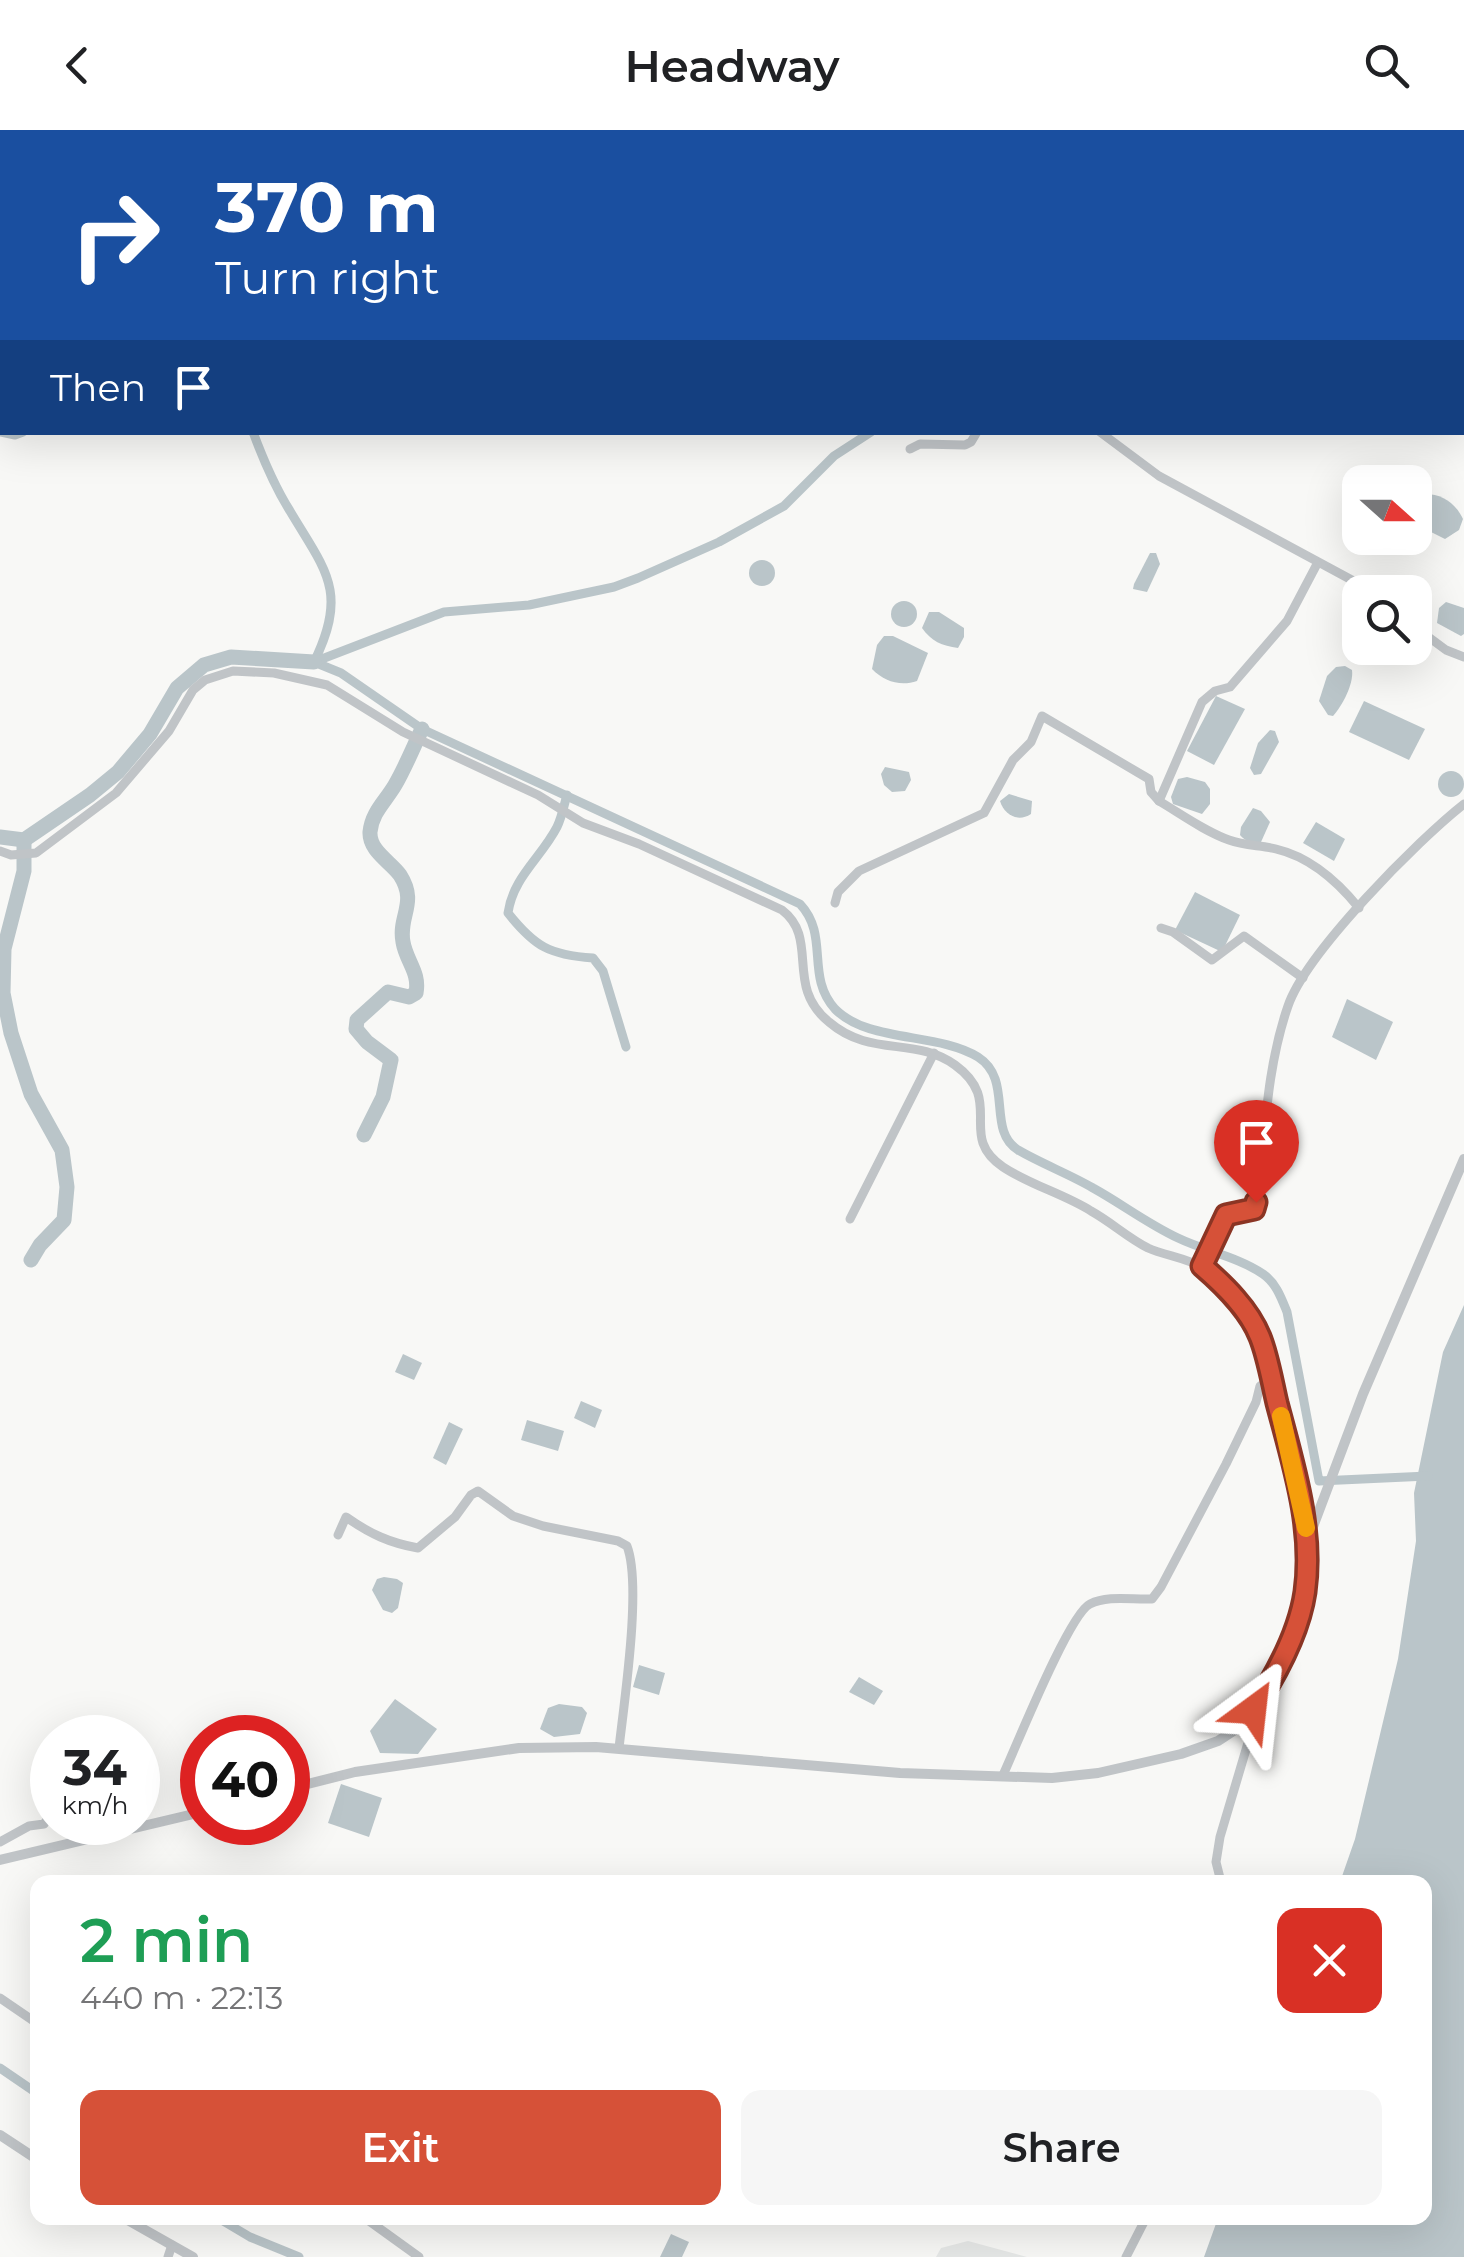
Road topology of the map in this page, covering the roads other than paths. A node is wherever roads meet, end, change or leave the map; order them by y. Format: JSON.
{"nodes":[{"id":1,"x":975,"y":435,"type":"edge"},
{"id":2,"x":1104,"y":435,"type":"edge"},
{"id":3,"x":910,"y":449,"type":"dead end"},
{"id":4,"x":1318,"y":564,"type":"junction"},
{"id":5,"x":1342,"y":576,"type":"edge"},
{"id":6,"x":1432,"y":640,"type":"edge"},
{"id":7,"x":1464,"y":658,"type":"edge"},
{"id":8,"x":1159,"y":801,"type":"junction"},
{"id":9,"x":1464,"y":804,"type":"edge"},
{"id":10,"x":6,"y":853,"type":"edge"},
{"id":11,"x":835,"y":904,"type":"dead end"},
{"id":12,"x":1359,"y":908,"type":"junction"},
{"id":13,"x":1161,"y":928,"type":"dead end"},
{"id":14,"x":1303,"y":978,"type":"junction"},
{"id":15,"x":934,"y":1053,"type":"junction"},
{"id":16,"x":1464,"y":1159,"type":"edge"},
{"id":17,"x":850,"y":1219,"type":"dead end"},
{"id":18,"x":1202,"y":1266,"type":"junction"},
{"id":19,"x":1271,"y":1379,"type":"junction"},
{"id":20,"x":338,"y":1535,"type":"dead end"},
{"id":21,"x":1308,"y":1540,"type":"junction"},
{"id":22,"x":1250,"y":1720,"type":"junction"},
{"id":23,"x":618,"y":1748,"type":"junction"},
{"id":24,"x":1003,"y":1775,"type":"junction"},
{"id":25,"x":310,"y":1784,"type":"edge"},
{"id":26,"x":180,"y":1817,"type":"edge"},
{"id":27,"x":30,"y":1826,"type":"edge"},
{"id":28,"x":0,"y":1842,"type":"edge"},
{"id":29,"x":0,"y":1860,"type":"edge"},
{"id":30,"x":1220,"y":1875,"type":"edge"},
{"id":31,"x":0,"y":1998,"type":"edge"},
{"id":32,"x":30,"y":2019,"type":"edge"},
{"id":33,"x":0,"y":2135,"type":"edge"},
{"id":34,"x":30,"y":2155,"type":"edge"},
{"id":35,"x":134,"y":2225,"type":"edge"},
{"id":36,"x":375,"y":2225,"type":"edge"},
{"id":37,"x":1142,"y":2225,"type":"edge"},
{"id":38,"x":170,"y":2251,"type":"edge"},
{"id":39,"x":192,"y":2257,"type":"edge"},
{"id":40,"x":419,"y":2257,"type":"edge"},
{"id":41,"x":1126,"y":2257,"type":"edge"}],
"edges":[{"from":1,"to":3,"type":"street"},
{"from":2,"to":4,"type":"street"},
{"from":4,"to":5,"type":"street"},
{"from":4,"to":8,"type":"street"},
{"from":6,"to":7,"type":"street"},
{"from":8,"to":11,"type":"street"},
{"from":8,"to":12,"type":"street"},
{"from":9,"to":12,"type":"street"},
{"from":10,"to":15,"type":"street"},
{"from":12,"to":14,"type":"street"},
{"from":13,"to":14,"type":"street"},
{"from":14,"to":18,"type":"street"},
{"from":15,"to":17,"type":"street"},
{"from":15,"to":18,"type":"street"},
{"from":16,"to":21,"type":"street"},
{"from":18,"to":19,"type":"street"},
{"from":19,"to":21,"type":"street"},
{"from":19,"to":24,"type":"street"},
{"from":20,"to":23,"type":"street"},
{"from":21,"to":22,"type":"street"},
{"from":22,"to":24,"type":"street"},
{"from":22,"to":30,"type":"street"},
{"from":23,"to":24,"type":"street"},
{"from":23,"to":25,"type":"street"},
{"from":26,"to":29,"type":"street"},
{"from":27,"to":28,"type":"street"},
{"from":31,"to":32,"type":"street"},
{"from":33,"to":34,"type":"street"},
{"from":35,"to":38,"type":"street"},
{"from":36,"to":40,"type":"street"},
{"from":37,"to":41,"type":"street"},
{"from":38,"to":39,"type":"street"}]}
